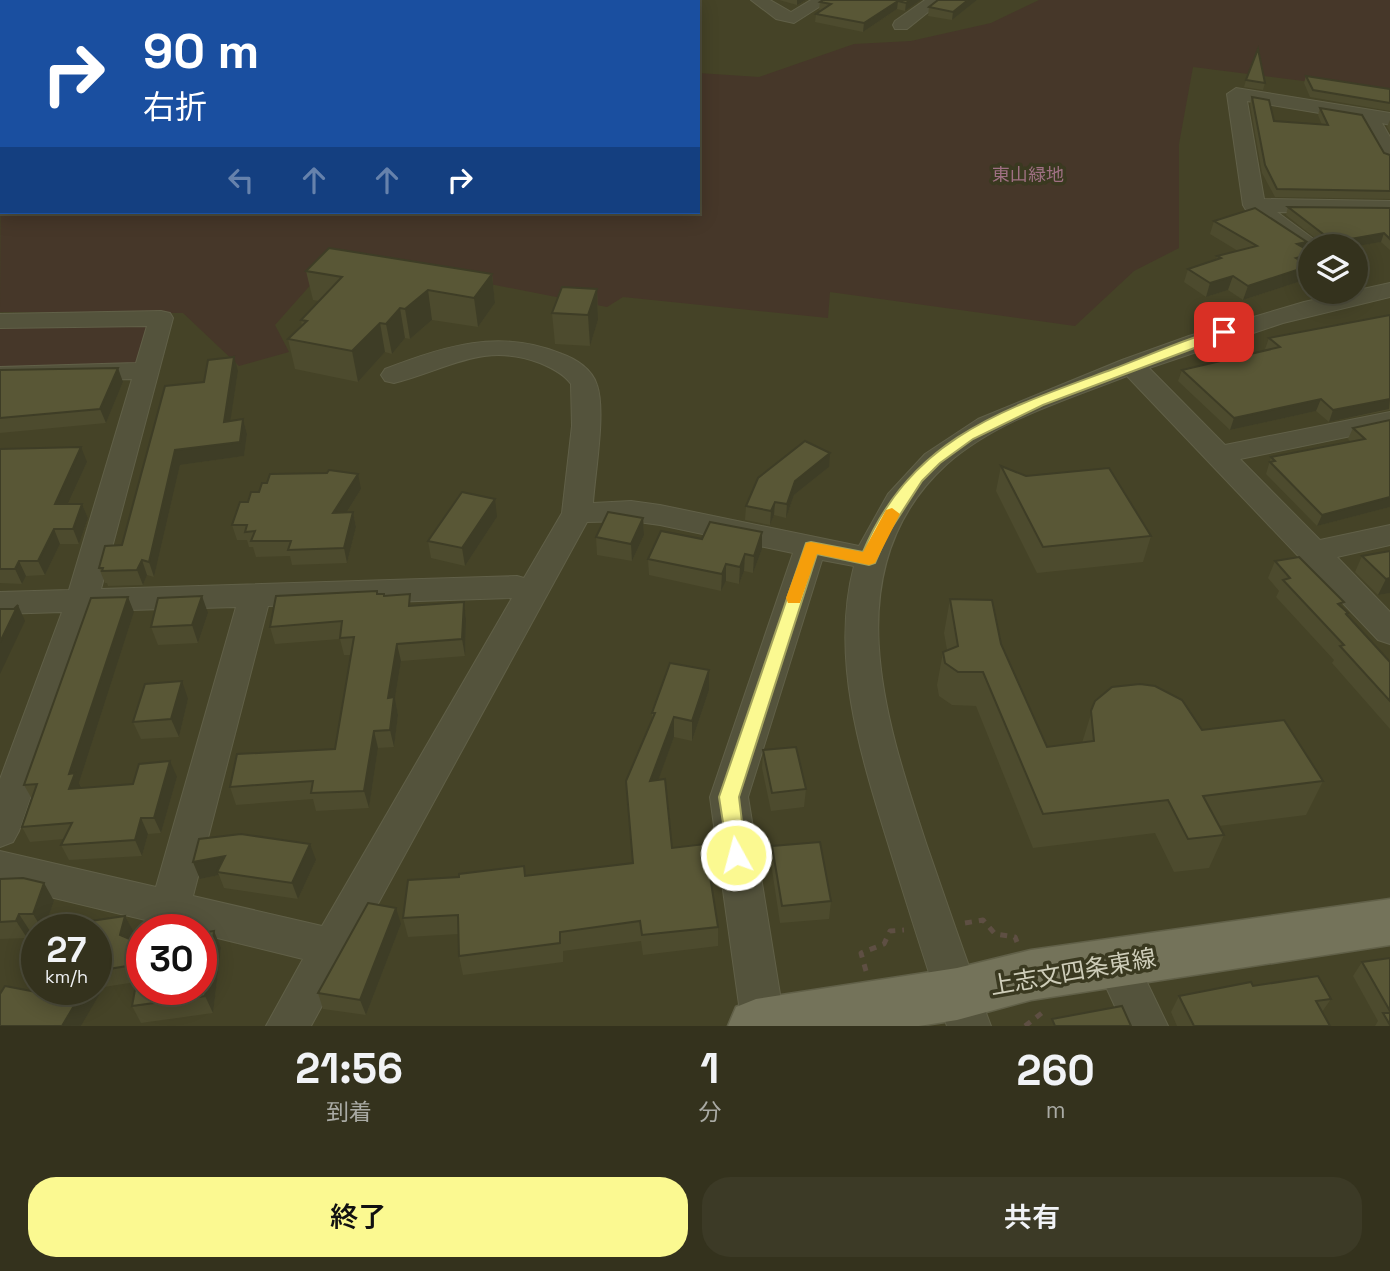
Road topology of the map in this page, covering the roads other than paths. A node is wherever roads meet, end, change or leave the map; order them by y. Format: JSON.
{"nodes":[{"id":1,"x":759,"y":0,"type":"edge"},
{"id":2,"x":822,"y":0,"type":"edge"},
{"id":3,"x":935,"y":0,"type":"edge"},
{"id":4,"x":901,"y":25,"type":"dead end"},
{"id":5,"x":1368,"y":116,"type":"junction"},
{"id":6,"x":1390,"y":119,"type":"edge"},
{"id":7,"x":1390,"y":155,"type":"edge"},
{"id":8,"x":1254,"y":205,"type":"junction"},
{"id":9,"x":1390,"y":207,"type":"edge"},
{"id":10,"x":1298,"y":238,"type":"edge"},
{"id":11,"x":1376,"y":294,"type":"edge"},
{"id":12,"x":0,"y":321,"type":"edge"},
{"id":13,"x":1131,"y":365,"type":"junction"},
{"id":14,"x":147,"y":371,"type":"junction"},
{"id":15,"x":0,"y":375,"type":"edge"},
{"id":16,"x":394,"y":375,"type":"dead end"},
{"id":17,"x":1390,"y":420,"type":"edge"},
{"id":18,"x":1219,"y":455,"type":"junction"},
{"id":19,"x":577,"y":513,"type":"junction"},
{"id":20,"x":1390,"y":535,"type":"edge"},
{"id":21,"x":811,"y":547,"type":"junction"},
{"id":22,"x":1314,"y":552,"type":"junction"},
{"id":23,"x":869,"y":559,"type":"junction"},
{"id":24,"x":531,"y":593,"type":"junction"},
{"id":25,"x":255,"y":595,"type":"junction"},
{"id":26,"x":82,"y":601,"type":"junction"},
{"id":27,"x":0,"y":603,"type":"edge"},
{"id":28,"x":1390,"y":632,"type":"edge"},
{"id":29,"x":0,"y":831,"type":"edge"},
{"id":30,"x":0,"y":868,"type":"edge"},
{"id":31,"x":170,"y":908,"type":"junction"},
{"id":32,"x":1390,"y":922,"type":"edge"},
{"id":33,"x":332,"y":947,"type":"junction"},
{"id":34,"x":1116,"y":963,"type":"junction"},
{"id":35,"x":963,"y":1010,"type":"edge"},
{"id":36,"x":288,"y":1026,"type":"edge"},
{"id":37,"x":760,"y":1026,"type":"edge"},
{"id":38,"x":1146,"y":1026,"type":"edge"}],
"edges":[{"from":1,"to":2,"type":"street"},
{"from":3,"to":4,"type":"street"},
{"from":5,"to":6,"type":"street"},
{"from":5,"to":7,"type":"street"},
{"from":5,"to":8,"type":"street"},
{"from":8,"to":9,"type":"street"},
{"from":8,"to":10,"type":"street"},
{"from":11,"to":13,"type":"street"},
{"from":12,"to":14,"type":"street"},
{"from":13,"to":18,"type":"street"},
{"from":13,"to":23,"type":"street"},
{"from":14,"to":15,"type":"street"},
{"from":14,"to":26,"type":"street"},
{"from":16,"to":19,"type":"street"},
{"from":17,"to":18,"type":"street"},
{"from":18,"to":22,"type":"street"},
{"from":19,"to":21,"type":"street"},
{"from":19,"to":24,"type":"street"},
{"from":20,"to":22,"type":"street"},
{"from":21,"to":23,"type":"street"},
{"from":21,"to":37,"type":"street"},
{"from":22,"to":28,"type":"street"},
{"from":23,"to":35,"type":"street"},
{"from":24,"to":25,"type":"street"},
{"from":24,"to":33,"type":"street"},
{"from":25,"to":26,"type":"street"},
{"from":25,"to":31,"type":"street"},
{"from":26,"to":27,"type":"street"},
{"from":26,"to":29,"type":"street"},
{"from":30,"to":31,"type":"street"},
{"from":31,"to":33,"type":"street"},
{"from":32,"to":34,"type":"main road","name":"上志文四条東線"},
{"from":33,"to":36,"type":"street"},
{"from":34,"to":35,"type":"main road","name":"上志文四条東線"},
{"from":34,"to":38,"type":"street"},
{"from":35,"to":37,"type":"main road","name":"上志文四条東線"}]}
